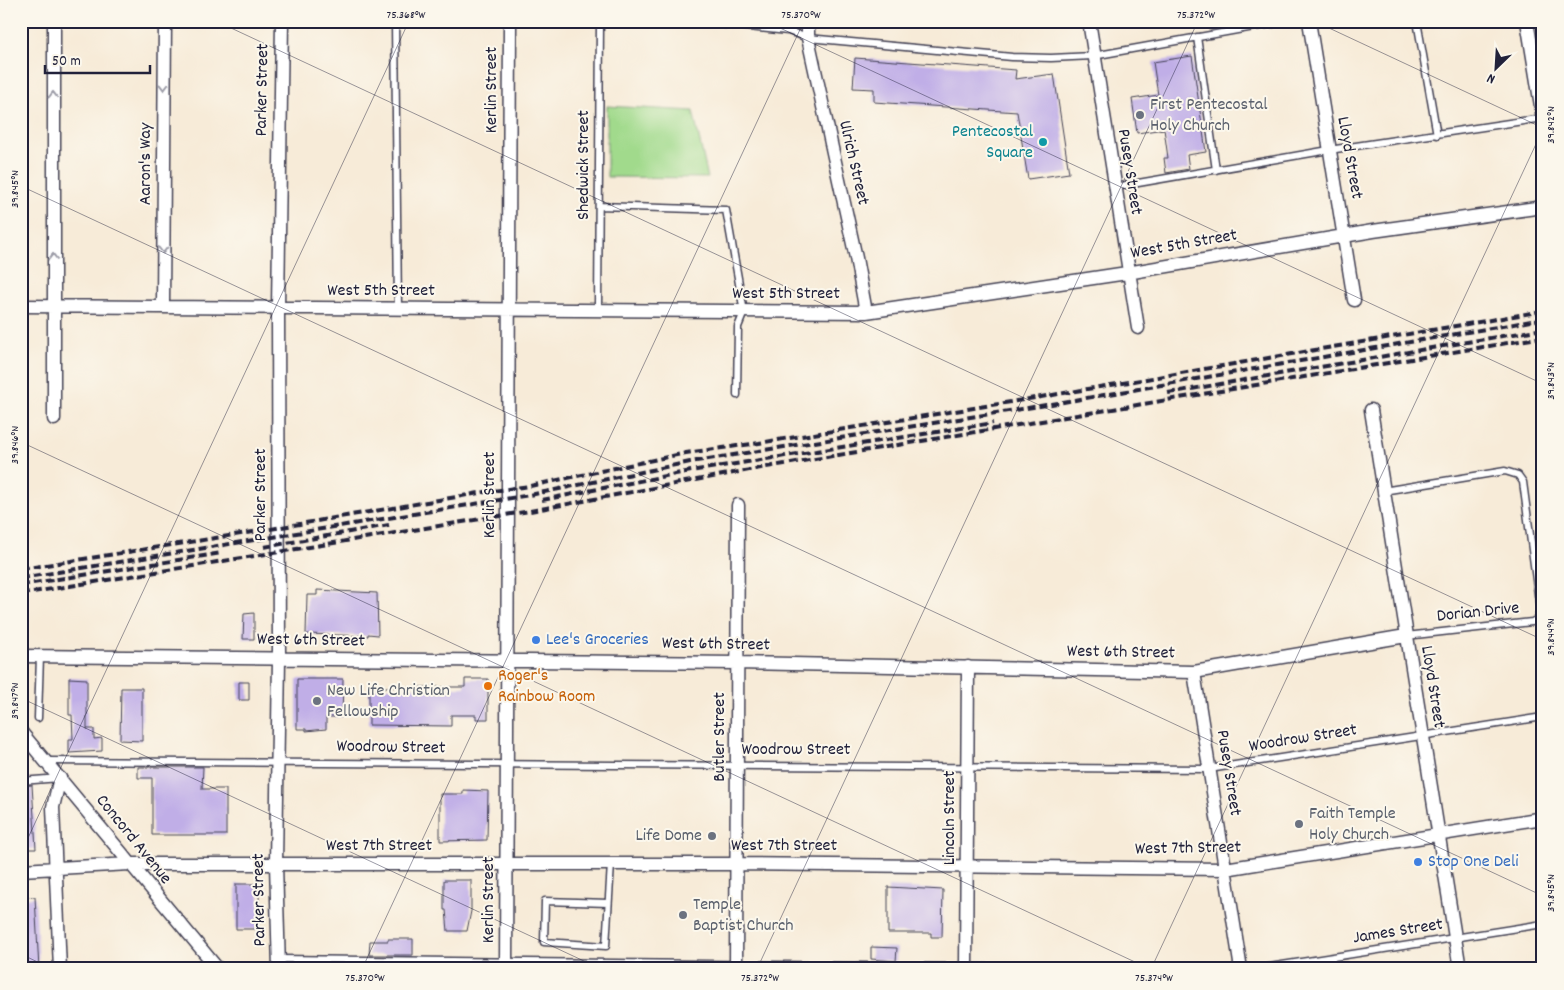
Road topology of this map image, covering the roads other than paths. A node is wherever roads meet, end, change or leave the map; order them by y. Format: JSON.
{"nodes":[{"id":1,"x":54,"y":21,"type":"edge"},
{"id":2,"x":165,"y":21,"type":"edge"},
{"id":3,"x":282,"y":21,"type":"edge"},
{"id":4,"x":395,"y":21,"type":"edge"},
{"id":5,"x":510,"y":21,"type":"edge"},
{"id":6,"x":600,"y":21,"type":"edge"},
{"id":7,"x":688,"y":21,"type":"edge"},
{"id":8,"x":808,"y":21,"type":"edge"},
{"id":9,"x":1089,"y":21,"type":"edge"},
{"id":10,"x":1288,"y":21,"type":"edge"},
{"id":11,"x":1309,"y":21,"type":"edge"},
{"id":12,"x":1417,"y":21,"type":"edge"},
{"id":13,"x":1527,"y":21,"type":"edge"},
{"id":14,"x":808,"y":38,"type":"junction"},
{"id":15,"x":1197,"y":38,"type":"junction"},
{"id":16,"x":1537,"y":53,"type":"edge"},
{"id":17,"x":1093,"y":56,"type":"junction"},
{"id":18,"x":1543,"y":118,"type":"edge"},
{"id":19,"x":1437,"y":134,"type":"junction"},
{"id":20,"x":1329,"y":150,"type":"junction"},
{"id":21,"x":1216,"y":170,"type":"junction"},
{"id":22,"x":1114,"y":187,"type":"junction"},
{"id":23,"x":598,"y":206,"type":"junction"},
{"id":24,"x":1543,"y":207,"type":"edge"},
{"id":25,"x":1344,"y":236,"type":"junction"},
{"id":26,"x":1127,"y":273,"type":"junction"},
{"id":27,"x":1354,"y":300,"type":"dead end"},
{"id":28,"x":21,"y":306,"type":"edge"},
{"id":29,"x":53,"y":306,"type":"junction"},
{"id":30,"x":163,"y":306,"type":"junction"},
{"id":31,"x":278,"y":308,"type":"junction"},
{"id":32,"x":398,"y":308,"type":"junction"},
{"id":33,"x":598,"y":308,"type":"junction"},
{"id":34,"x":509,"y":309,"type":"junction"},
{"id":35,"x":744,"y":312,"type":"junction"},
{"id":36,"x":866,"y":312,"type":"junction"},
{"id":37,"x":1138,"y":328,"type":"dead end"},
{"id":38,"x":737,"y":395,"type":"dead end"},
{"id":39,"x":1370,"y":410,"type":"dead end"},
{"id":40,"x":54,"y":419,"type":"dead end"},
{"id":41,"x":1383,"y":491,"type":"junction"},
{"id":42,"x":738,"y":505,"type":"dead end"},
{"id":43,"x":1406,"y":636,"type":"junction"},
{"id":44,"x":21,"y":656,"type":"edge"},
{"id":45,"x":40,"y":656,"type":"junction"},
{"id":46,"x":279,"y":658,"type":"junction"},
{"id":47,"x":507,"y":661,"type":"junction"},
{"id":48,"x":738,"y":663,"type":"junction"},
{"id":49,"x":968,"y":667,"type":"junction"},
{"id":50,"x":1194,"y":672,"type":"junction"},
{"id":51,"x":1543,"y":717,"type":"edge"},
{"id":52,"x":38,"y":718,"type":"dead end"},
{"id":53,"x":21,"y":732,"type":"edge"},
{"id":54,"x":1422,"y":736,"type":"junction"},
{"id":55,"x":45,"y":760,"type":"junction"},
{"id":56,"x":278,"y":762,"type":"junction"},
{"id":57,"x":507,"y":764,"type":"junction"},
{"id":58,"x":737,"y":765,"type":"junction"},
{"id":59,"x":967,"y":766,"type":"junction"},
{"id":60,"x":1209,"y":769,"type":"junction"},
{"id":61,"x":60,"y":778,"type":"junction"},
{"id":62,"x":21,"y":781,"type":"edge"},
{"id":63,"x":1543,"y":818,"type":"edge"},
{"id":64,"x":1438,"y":835,"type":"junction"},
{"id":65,"x":130,"y":864,"type":"junction"},
{"id":66,"x":276,"y":864,"type":"junction"},
{"id":67,"x":506,"y":864,"type":"junction"},
{"id":68,"x":611,"y":864,"type":"junction"},
{"id":69,"x":737,"y":864,"type":"junction"},
{"id":70,"x":967,"y":865,"type":"junction"},
{"id":71,"x":54,"y":868,"type":"junction"},
{"id":72,"x":1225,"y":869,"type":"junction"},
{"id":73,"x":21,"y":870,"type":"edge"},
{"id":74,"x":608,"y":902,"type":"junction"},
{"id":75,"x":1543,"y":924,"type":"edge"},
{"id":76,"x":1455,"y":938,"type":"junction"},
{"id":77,"x":279,"y":964,"type":"edge"},
{"id":78,"x":506,"y":966,"type":"edge"},
{"id":79,"x":736,"y":966,"type":"edge"},
{"id":80,"x":966,"y":967,"type":"edge"},
{"id":81,"x":60,"y":969,"type":"edge"},
{"id":82,"x":218,"y":969,"type":"edge"},
{"id":83,"x":1124,"y":969,"type":"edge"},
{"id":84,"x":1241,"y":969,"type":"edge"},
{"id":85,"x":1257,"y":969,"type":"edge"},
{"id":86,"x":1460,"y":969,"type":"edge"}],
"edges":[{"from":29,"to":1,"type":"street","one_way":true},
{"from":2,"to":30,"type":"street","name":"Aaron's Way","one_way":true},
{"from":3,"to":31,"type":"street","name":"Parker Street"},
{"from":4,"to":32,"type":"lane"},
{"from":5,"to":34,"type":"street","name":"Kerlin Street"},
{"from":6,"to":23,"type":"lane","name":"Shedwick Street"},
{"from":7,"to":14,"type":"lane"},
{"from":8,"to":14,"type":"street","name":"Ulrich Street"},
{"from":9,"to":17,"type":"street","name":"Pusey Street"},
{"from":10,"to":15,"type":"lane"},
{"from":11,"to":20,"type":"street","name":"Lloyd Street"},
{"from":12,"to":19,"type":"lane"},
{"from":13,"to":16,"type":"street"},
{"from":14,"to":17,"type":"lane"},
{"from":14,"to":36,"type":"street","name":"Ulrich Street"},
{"from":15,"to":17,"type":"lane"},
{"from":15,"to":21,"type":"lane"},
{"from":16,"to":18,"type":"street"},
{"from":17,"to":22,"type":"street","name":"Pusey Street"},
{"from":18,"to":19,"type":"lane"},
{"from":19,"to":20,"type":"lane"},
{"from":20,"to":21,"type":"lane"},
{"from":20,"to":25,"type":"street","name":"Lloyd Street"},
{"from":21,"to":22,"type":"lane"},
{"from":22,"to":26,"type":"street","name":"Pusey Street"},
{"from":23,"to":33,"type":"lane","name":"Shedwick Street"},
{"from":23,"to":35,"type":"lane"},
{"from":24,"to":25,"type":"street","name":"West 5th Street"},
{"from":25,"to":26,"type":"street","name":"West 5th Street"},
{"from":25,"to":27,"type":"street","name":"Lloyd Street"},
{"from":26,"to":36,"type":"street","name":"West 5th Street"},
{"from":26,"to":37,"type":"street","name":"Pusey Street"},
{"from":28,"to":29,"type":"street","name":"West 5th Street"},
{"from":29,"to":30,"type":"street","name":"West 5th Street"},
{"from":29,"to":40,"type":"street"},
{"from":30,"to":31,"type":"street","name":"West 5th Street"},
{"from":31,"to":32,"type":"street","name":"West 5th Street"},
{"from":31,"to":46,"type":"street","name":"Parker Street"},
{"from":32,"to":34,"type":"street","name":"West 5th Street"},
{"from":33,"to":34,"type":"street","name":"West 5th Street"},
{"from":33,"to":35,"type":"street","name":"West 5th Street"},
{"from":34,"to":47,"type":"street","name":"Kerlin Street"},
{"from":35,"to":36,"type":"street","name":"West 5th Street"},
{"from":35,"to":38,"type":"lane"},
{"from":39,"to":41,"type":"street","name":"Lloyd Street"},
{"from":41,"to":43,"type":"street","name":"Lloyd Street"},
{"from":41,"to":43,"type":"lane","name":"Dorian Drive"},
{"from":42,"to":48,"type":"street","name":"Butler Street"},
{"from":43,"to":50,"type":"street","name":"West 6th Street"},
{"from":43,"to":54,"type":"street","name":"Lloyd Street"},
{"from":44,"to":45,"type":"street","name":"West 6th Street"},
{"from":45,"to":46,"type":"street","name":"West 6th Street"},
{"from":45,"to":52,"type":"lane"},
{"from":46,"to":47,"type":"street","name":"West 6th Street"},
{"from":46,"to":56,"type":"street","name":"Parker Street"},
{"from":47,"to":48,"type":"street","name":"West 6th Street"},
{"from":47,"to":57,"type":"street","name":"Kerlin Street"},
{"from":48,"to":49,"type":"street","name":"West 6th Street"},
{"from":48,"to":58,"type":"street","name":"Butler Street"},
{"from":49,"to":50,"type":"street","name":"West 6th Street"},
{"from":49,"to":59,"type":"street","name":"Lincoln Street"},
{"from":50,"to":60,"type":"street","name":"Pusey Street"},
{"from":51,"to":54,"type":"lane","name":"Woodrow Street"},
{"from":53,"to":55,"type":"street","name":"Concord Avenue"},
{"from":54,"to":60,"type":"lane","name":"Woodrow Street"},
{"from":54,"to":64,"type":"street","name":"Lloyd Street"},
{"from":55,"to":56,"type":"lane","name":"Woodrow Street"},
{"from":55,"to":61,"type":"street","name":"Concord Avenue"},
{"from":56,"to":57,"type":"lane","name":"Woodrow Street"},
{"from":56,"to":66,"type":"street","name":"Parker Street"},
{"from":57,"to":58,"type":"lane","name":"Woodrow Street"},
{"from":57,"to":67,"type":"street","name":"Kerlin Street"},
{"from":58,"to":59,"type":"lane","name":"Woodrow Street"},
{"from":58,"to":69,"type":"street","name":"Butler Street"},
{"from":59,"to":60,"type":"lane","name":"Woodrow Street"},
{"from":59,"to":70,"type":"street","name":"Lincoln Street"},
{"from":60,"to":72,"type":"street","name":"Pusey Street"},
{"from":61,"to":62,"type":"lane"},
{"from":61,"to":65,"type":"street","name":"Concord Avenue"},
{"from":61,"to":71,"type":"street"},
{"from":63,"to":64,"type":"street","name":"West 7th Street"},
{"from":64,"to":72,"type":"street","name":"West 7th Street"},
{"from":64,"to":76,"type":"street","name":"Lloyd Street"},
{"from":65,"to":66,"type":"street","name":"West 7th Street"},
{"from":65,"to":71,"type":"street","name":"West 7th Street"},
{"from":65,"to":82,"type":"street","name":"Concord Avenue"},
{"from":66,"to":67,"type":"street","name":"West 7th Street"},
{"from":66,"to":77,"type":"street","name":"Parker Street"},
{"from":67,"to":68,"type":"street","name":"West 7th Street"},
{"from":67,"to":78,"type":"street","name":"Kerlin Street"},
{"from":68,"to":69,"type":"street","name":"West 7th Street"},
{"from":68,"to":74,"type":"lane"},
{"from":69,"to":70,"type":"street","name":"West 7th Street"},
{"from":69,"to":79,"type":"street","name":"Butler Street"},
{"from":70,"to":72,"type":"street","name":"West 7th Street"},
{"from":70,"to":80,"type":"street","name":"Lincoln Street"},
{"from":71,"to":73,"type":"street","name":"West 7th Street"},
{"from":71,"to":81,"type":"street"},
{"from":72,"to":84,"type":"street","name":"Pusey Street"},
{"from":74,"to":74,"type":"lane"},
{"from":75,"to":76,"type":"lane","name":"James Street"},
{"from":76,"to":85,"type":"lane","name":"James Street"},
{"from":76,"to":86,"type":"street","name":"Lloyd Street"},
{"from":77,"to":78,"type":"lane"},
{"from":78,"to":79,"type":"lane"},
{"from":79,"to":80,"type":"lane"},
{"from":80,"to":83,"type":"lane"}]}
